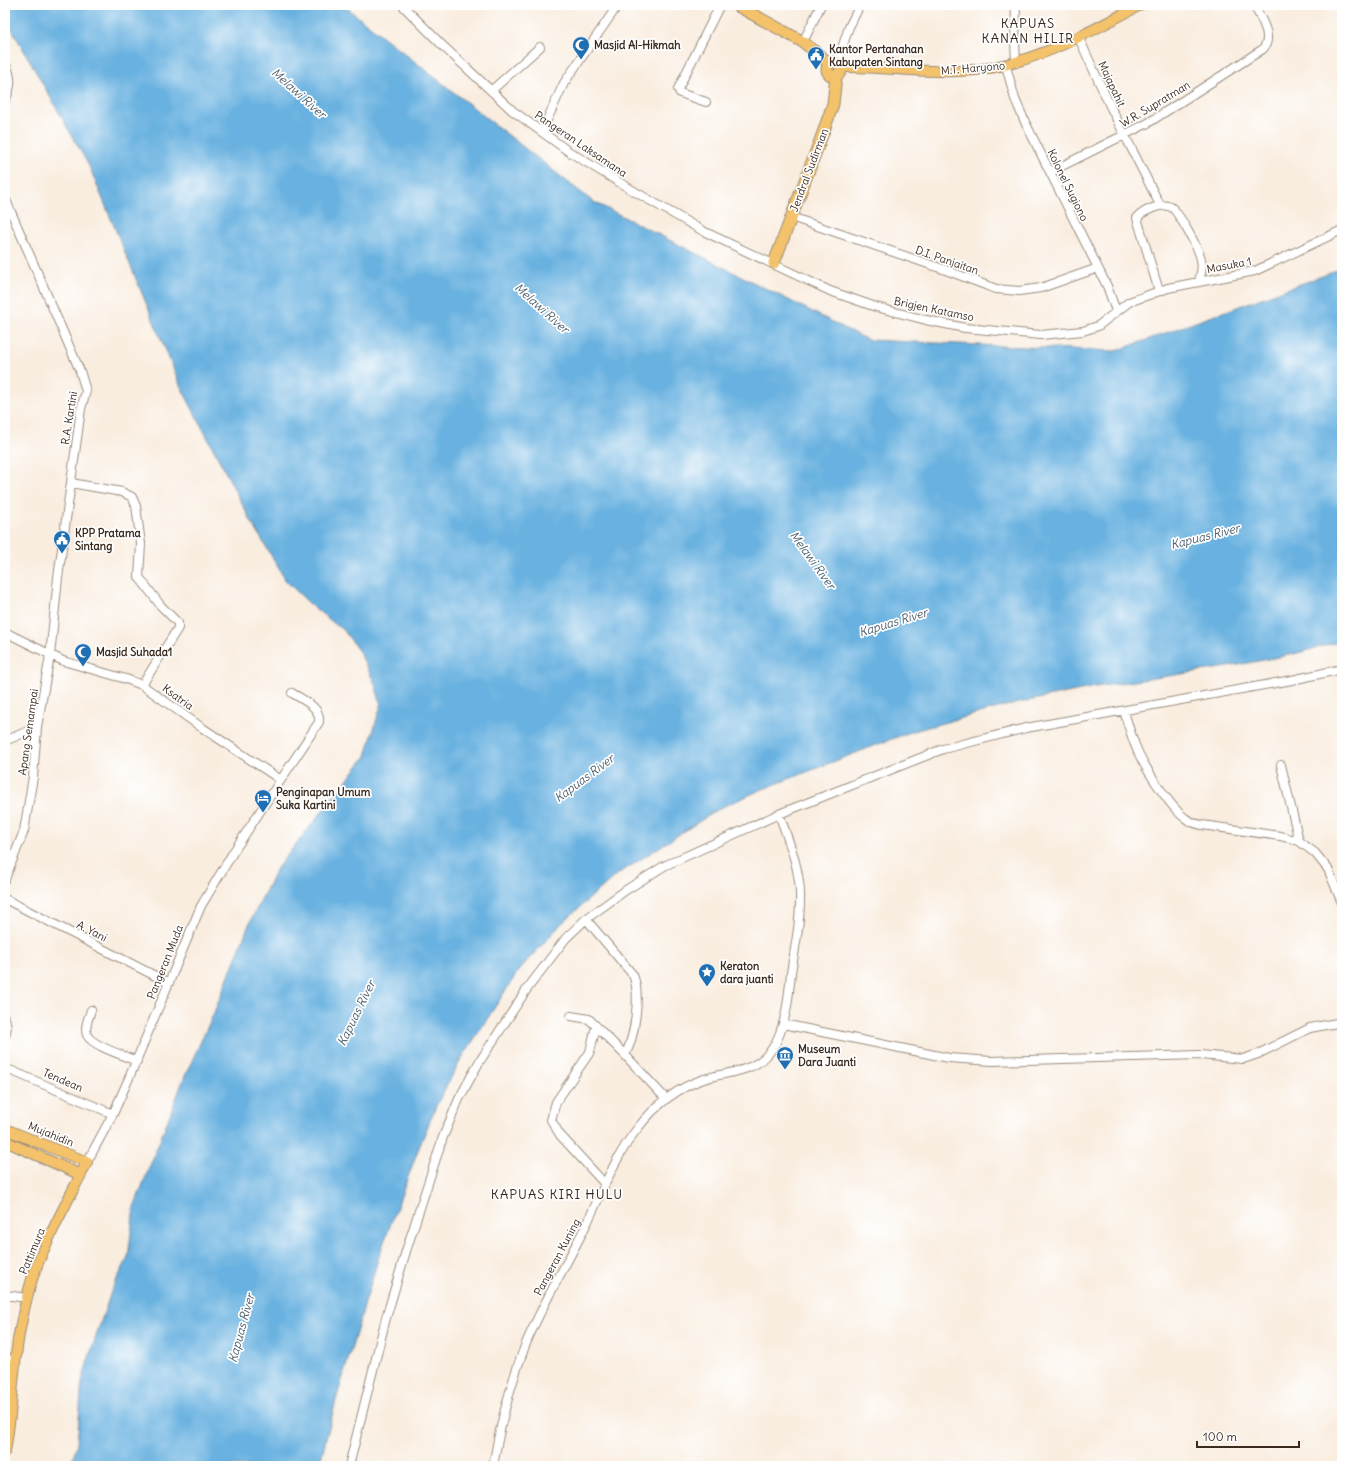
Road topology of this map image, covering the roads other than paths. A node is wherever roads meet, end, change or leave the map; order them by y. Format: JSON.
{"nodes":[{"id":1,"x":402,"y":5,"type":"edge"},
{"id":2,"x":618,"y":5,"type":"edge"},
{"id":3,"x":720,"y":5,"type":"edge"},
{"id":4,"x":736,"y":5,"type":"edge"},
{"id":5,"x":821,"y":5,"type":"edge"},
{"id":6,"x":860,"y":5,"type":"edge"},
{"id":7,"x":1016,"y":5,"type":"edge"},
{"id":8,"x":1140,"y":5,"type":"edge"},
{"id":9,"x":1254,"y":5,"type":"edge"},
{"id":10,"x":1078,"y":36,"type":"junction"},
{"id":11,"x":803,"y":42,"type":"junction"},
{"id":12,"x":540,"y":47,"type":"dead end"},
{"id":13,"x":5,"y":63,"type":"edge"},
{"id":14,"x":1016,"y":63,"type":"junction"},
{"id":15,"x":1006,"y":66,"type":"junction"},
{"id":16,"x":836,"y":67,"type":"junction"},
{"id":17,"x":492,"y":90,"type":"junction"},
{"id":18,"x":5,"y":100,"type":"edge"},
{"id":19,"x":706,"y":102,"type":"dead end"},
{"id":20,"x":542,"y":131,"type":"junction"},
{"id":21,"x":1125,"y":135,"type":"junction"},
{"id":22,"x":1050,"y":172,"type":"junction"},
{"id":23,"x":5,"y":198,"type":"edge"},
{"id":24,"x":1160,"y":205,"type":"junction"},
{"id":25,"x":7,"y":209,"type":"edge"},
{"id":26,"x":791,"y":217,"type":"junction"},
{"id":27,"x":1342,"y":230,"type":"edge"},
{"id":28,"x":774,"y":263,"type":"junction"},
{"id":29,"x":1098,"y":268,"type":"junction"},
{"id":30,"x":1204,"y":281,"type":"junction"},
{"id":31,"x":1159,"y":291,"type":"junction"},
{"id":32,"x":1116,"y":311,"type":"junction"},
{"id":33,"x":71,"y":482,"type":"junction"},
{"id":34,"x":5,"y":632,"type":"edge"},
{"id":35,"x":50,"y":656,"type":"junction"},
{"id":36,"x":1342,"y":669,"type":"edge"},
{"id":37,"x":142,"y":685,"type":"junction"},
{"id":38,"x":292,"y":693,"type":"dead end"},
{"id":39,"x":1124,"y":711,"type":"junction"},
{"id":40,"x":37,"y":727,"type":"junction"},
{"id":41,"x":5,"y":741,"type":"edge"},
{"id":42,"x":1281,"y":765,"type":"dead end"},
{"id":43,"x":281,"y":780,"type":"junction"},
{"id":44,"x":779,"y":814,"type":"junction"},
{"id":45,"x":1299,"y":841,"type":"junction"},
{"id":46,"x":5,"y":879,"type":"edge"},
{"id":47,"x":5,"y":899,"type":"edge"},
{"id":48,"x":1342,"y":903,"type":"edge"},
{"id":49,"x":586,"y":919,"type":"junction"},
{"id":50,"x":169,"y":983,"type":"junction"},
{"id":51,"x":91,"y":1010,"type":"dead end"},
{"id":52,"x":571,"y":1016,"type":"dead end"},
{"id":53,"x":5,"y":1018,"type":"edge"},
{"id":54,"x":1342,"y":1022,"type":"edge"},
{"id":55,"x":783,"y":1024,"type":"junction"},
{"id":56,"x":596,"y":1026,"type":"junction"},
{"id":57,"x":5,"y":1036,"type":"edge"},
{"id":58,"x":626,"y":1055,"type":"junction"},
{"id":59,"x":137,"y":1061,"type":"junction"},
{"id":60,"x":5,"y":1068,"type":"edge"},
{"id":61,"x":666,"y":1099,"type":"junction"},
{"id":62,"x":113,"y":1114,"type":"junction"},
{"id":63,"x":5,"y":1129,"type":"edge"},
{"id":64,"x":5,"y":1141,"type":"edge"},
{"id":65,"x":87,"y":1162,"type":"junction"},
{"id":66,"x":81,"y":1175,"type":"junction"},
{"id":67,"x":606,"y":1184,"type":"junction"},
{"id":68,"x":5,"y":1295,"type":"edge"},
{"id":69,"x":27,"y":1298,"type":"junction"},
{"id":70,"x":10,"y":1360,"type":"edge"},
{"id":71,"x":7,"y":1429,"type":"edge"},
{"id":72,"x":5,"y":1451,"type":"edge"},
{"id":73,"x":349,"y":1466,"type":"edge"},
{"id":74,"x":493,"y":1466,"type":"edge"}],
"edges":[{"from":1,"to":17,"type":"street","name":"Pangeran Laksamana"},
{"from":2,"to":20,"type":"street"},
{"from":3,"to":19,"type":"street"},
{"from":4,"to":11,"type":"highway"},
{"from":5,"to":11,"type":"street"},
{"from":6,"to":16,"type":"street"},
{"from":7,"to":14,"type":"street"},
{"from":8,"to":10,"type":"main road","name":"M.T. Haryono"},
{"from":9,"to":21,"type":"street","name":"W.R. Supratman"},
{"from":10,"to":14,"type":"main road","name":"M.T. Haryono"},
{"from":10,"to":21,"type":"street","name":"Majapahit"},
{"from":11,"to":16,"type":"highway"},
{"from":12,"to":17,"type":"street"},
{"from":13,"to":18,"type":"street"},
{"from":14,"to":15,"type":"main road","name":"M.T. Haryono"},
{"from":15,"to":16,"type":"main road","name":"M.T. Haryono"},
{"from":15,"to":22,"type":"street","name":"Kolonel Sugiono"},
{"from":16,"to":26,"type":"highway","name":"Jendral Sudirman"},
{"from":17,"to":20,"type":"street","name":"Pangeran Laksamana"},
{"from":20,"to":28,"type":"street","name":"Pangeran Laksamana"},
{"from":21,"to":22,"type":"street","name":"W.R. Supratman"},
{"from":21,"to":24,"type":"street","name":"Majapahit"},
{"from":22,"to":29,"type":"street","name":"Kolonel Sugiono"},
{"from":23,"to":25,"type":"street","name":"R.A. Kartini"},
{"from":24,"to":30,"type":"street"},
{"from":24,"to":31,"type":"street"},
{"from":25,"to":33,"type":"street","name":"R.A. Kartini"},
{"from":26,"to":28,"type":"highway","name":"Jendral Sudirman"},
{"from":26,"to":29,"type":"street","name":"D.I. Panjaitan"},
{"from":27,"to":30,"type":"street","name":"Masuka 1"},
{"from":28,"to":32,"type":"street","name":"Brigjen Katamso"},
{"from":29,"to":32,"type":"street","name":"Kolonel Sugiono"},
{"from":30,"to":31,"type":"street","name":"Masuka 1"},
{"from":31,"to":32,"type":"street","name":"Masuka 1"},
{"from":33,"to":35,"type":"street","name":"R.A. Kartini"},
{"from":33,"to":37,"type":"street"},
{"from":34,"to":35,"type":"street","name":"Ksatria"},
{"from":35,"to":37,"type":"street","name":"Ksatria"},
{"from":35,"to":40,"type":"street","name":"Apang Semampai"},
{"from":36,"to":39,"type":"street"},
{"from":37,"to":43,"type":"street","name":"Ksatria"},
{"from":38,"to":43,"type":"street","name":"Pangeran Muda"},
{"from":39,"to":44,"type":"street"},
{"from":39,"to":45,"type":"street"},
{"from":40,"to":41,"type":"street"},
{"from":40,"to":46,"type":"street","name":"Apang Semampai"},
{"from":42,"to":45,"type":"street"},
{"from":43,"to":50,"type":"street","name":"Pangeran Muda"},
{"from":44,"to":49,"type":"street"},
{"from":44,"to":55,"type":"street","name":"Pangeran Kuning"},
{"from":45,"to":48,"type":"street"},
{"from":47,"to":50,"type":"street","name":"A. Yani"},
{"from":49,"to":58,"type":"street"},
{"from":49,"to":73,"type":"street"},
{"from":50,"to":59,"type":"street","name":"Pangeran Muda"},
{"from":51,"to":59,"type":"street"},
{"from":52,"to":56,"type":"street"},
{"from":53,"to":57,"type":"street"},
{"from":54,"to":55,"type":"street"},
{"from":55,"to":61,"type":"street","name":"Pangeran Kuning"},
{"from":56,"to":58,"type":"street"},
{"from":56,"to":67,"type":"street"},
{"from":58,"to":61,"type":"street"},
{"from":59,"to":62,"type":"street","name":"Pangeran Muda"},
{"from":60,"to":62,"type":"street","name":"Tendean"},
{"from":61,"to":67,"type":"street","name":"Pangeran Kuning"},
{"from":62,"to":65,"type":"street","name":"Pangeran Muda"},
{"from":63,"to":65,"type":"main road","name":"Mujahidin"},
{"from":64,"to":66,"type":"main road"},
{"from":65,"to":66,"type":"main road","name":"Pattimura"},
{"from":66,"to":69,"type":"main road","name":"Pattimura"},
{"from":67,"to":74,"type":"street","name":"Pangeran Kuning"},
{"from":68,"to":69,"type":"street"},
{"from":69,"to":70,"type":"main road","name":"Pattimura"},
{"from":70,"to":71,"type":"main road","name":"Pattimura"},
{"from":71,"to":72,"type":"main road","name":"Pattimura"}]}
